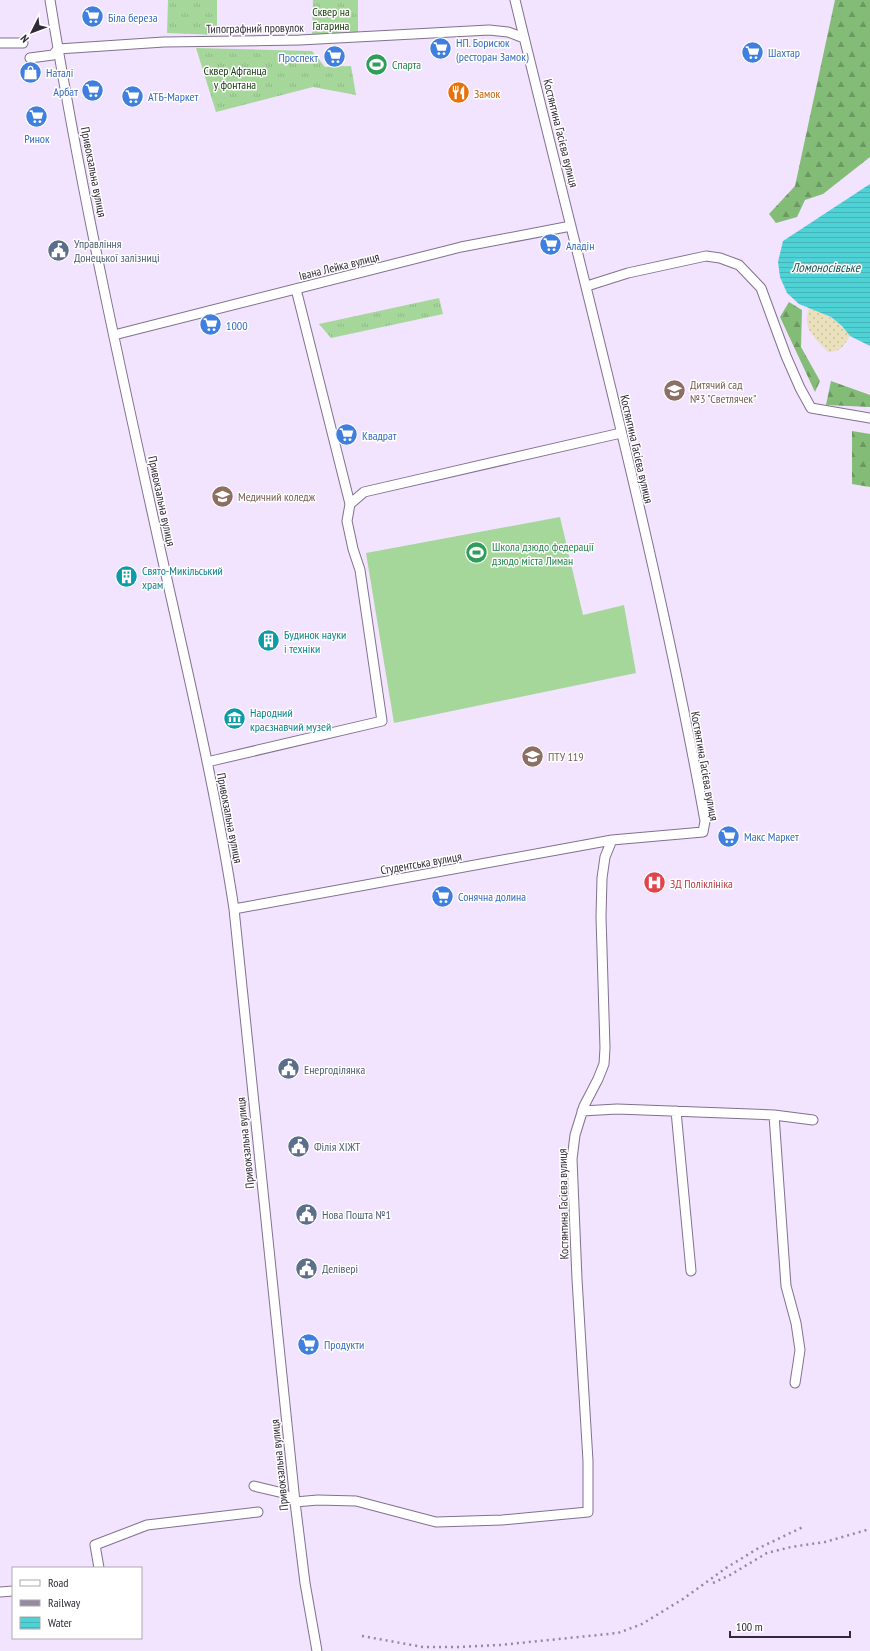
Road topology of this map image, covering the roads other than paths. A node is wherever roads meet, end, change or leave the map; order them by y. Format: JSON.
{"nodes":[{"id":1,"x":50,"y":0,"type":"edge"},
{"id":2,"x":515,"y":0,"type":"edge"},
{"id":3,"x":524,"y":38,"type":"junction"},
{"id":4,"x":0,"y":43,"type":"edge"},
{"id":5,"x":23,"y":44,"type":"dead end"},
{"id":6,"x":58,"y":49,"type":"junction"},
{"id":7,"x":30,"y":58,"type":"dead end"},
{"id":8,"x":571,"y":226,"type":"junction"},
{"id":9,"x":587,"y":286,"type":"junction"},
{"id":10,"x":296,"y":289,"type":"junction"},
{"id":11,"x":114,"y":334,"type":"junction"},
{"id":12,"x":870,"y":418,"type":"edge"},
{"id":13,"x":621,"y":433,"type":"junction"},
{"id":14,"x":350,"y":504,"type":"junction"},
{"id":15,"x":208,"y":762,"type":"junction"},
{"id":16,"x":612,"y":840,"type":"junction"},
{"id":17,"x":234,"y":909,"type":"junction"},
{"id":18,"x":582,"y":1111,"type":"junction"},
{"id":19,"x":676,"y":1111,"type":"junction"},
{"id":20,"x":774,"y":1115,"type":"junction"},
{"id":21,"x":813,"y":1120,"type":"dead end"},
{"id":22,"x":691,"y":1271,"type":"dead end"},
{"id":23,"x":795,"y":1382,"type":"dead end"},
{"id":24,"x":254,"y":1486,"type":"dead end"},
{"id":25,"x":295,"y":1502,"type":"junction"},
{"id":26,"x":258,"y":1512,"type":"dead end"},
{"id":27,"x":99,"y":1567,"type":"edge"},
{"id":28,"x":12,"y":1591,"type":"edge"},
{"id":29,"x":0,"y":1592,"type":"edge"},
{"id":30,"x":317,"y":1651,"type":"edge"}],
"edges":[{"from":1,"to":6,"type":"street","name":"Привокзальна вулиця"},
{"from":2,"to":3,"type":"street","name":"Костянтина Гасієва вулиця"},
{"from":3,"to":6,"type":"street","name":"Типографний провулок"},
{"from":3,"to":8,"type":"street","name":"Костянтина Гасієва вулиця"},
{"from":4,"to":5,"type":"street"},
{"from":6,"to":7,"type":"street"},
{"from":6,"to":11,"type":"street","name":"Привокзальна вулиця"},
{"from":8,"to":9,"type":"street","name":"Костянтина Гасієва вулиця"},
{"from":8,"to":10,"type":"street","name":"Івана Лейка вулиця"},
{"from":9,"to":12,"type":"street"},
{"from":9,"to":13,"type":"street","name":"Костянтина Гасієва вулиця"},
{"from":10,"to":11,"type":"street","name":"Івана Лейка вулиця"},
{"from":10,"to":14,"type":"street"},
{"from":11,"to":15,"type":"street","name":"Привокзальна вулиця"},
{"from":13,"to":14,"type":"street"},
{"from":13,"to":16,"type":"street","name":"Костянтина Гасієва вулиця"},
{"from":14,"to":15,"type":"street"},
{"from":15,"to":17,"type":"street","name":"Привокзальна вулиця"},
{"from":16,"to":17,"type":"street","name":"Студентська вулиця"},
{"from":16,"to":18,"type":"street","name":"Костянтина Гасієва вулиця"},
{"from":17,"to":25,"type":"street","name":"Привокзальна вулиця"},
{"from":18,"to":19,"type":"street"},
{"from":18,"to":25,"type":"street","name":"Костянтина Гасієва вулиця"},
{"from":19,"to":20,"type":"street"},
{"from":19,"to":22,"type":"street"},
{"from":20,"to":21,"type":"street"},
{"from":20,"to":23,"type":"street"},
{"from":24,"to":25,"type":"street"},
{"from":25,"to":30,"type":"street","name":"Привокзальна вулиця"},
{"from":26,"to":27,"type":"street"},
{"from":28,"to":29,"type":"street"}]}
